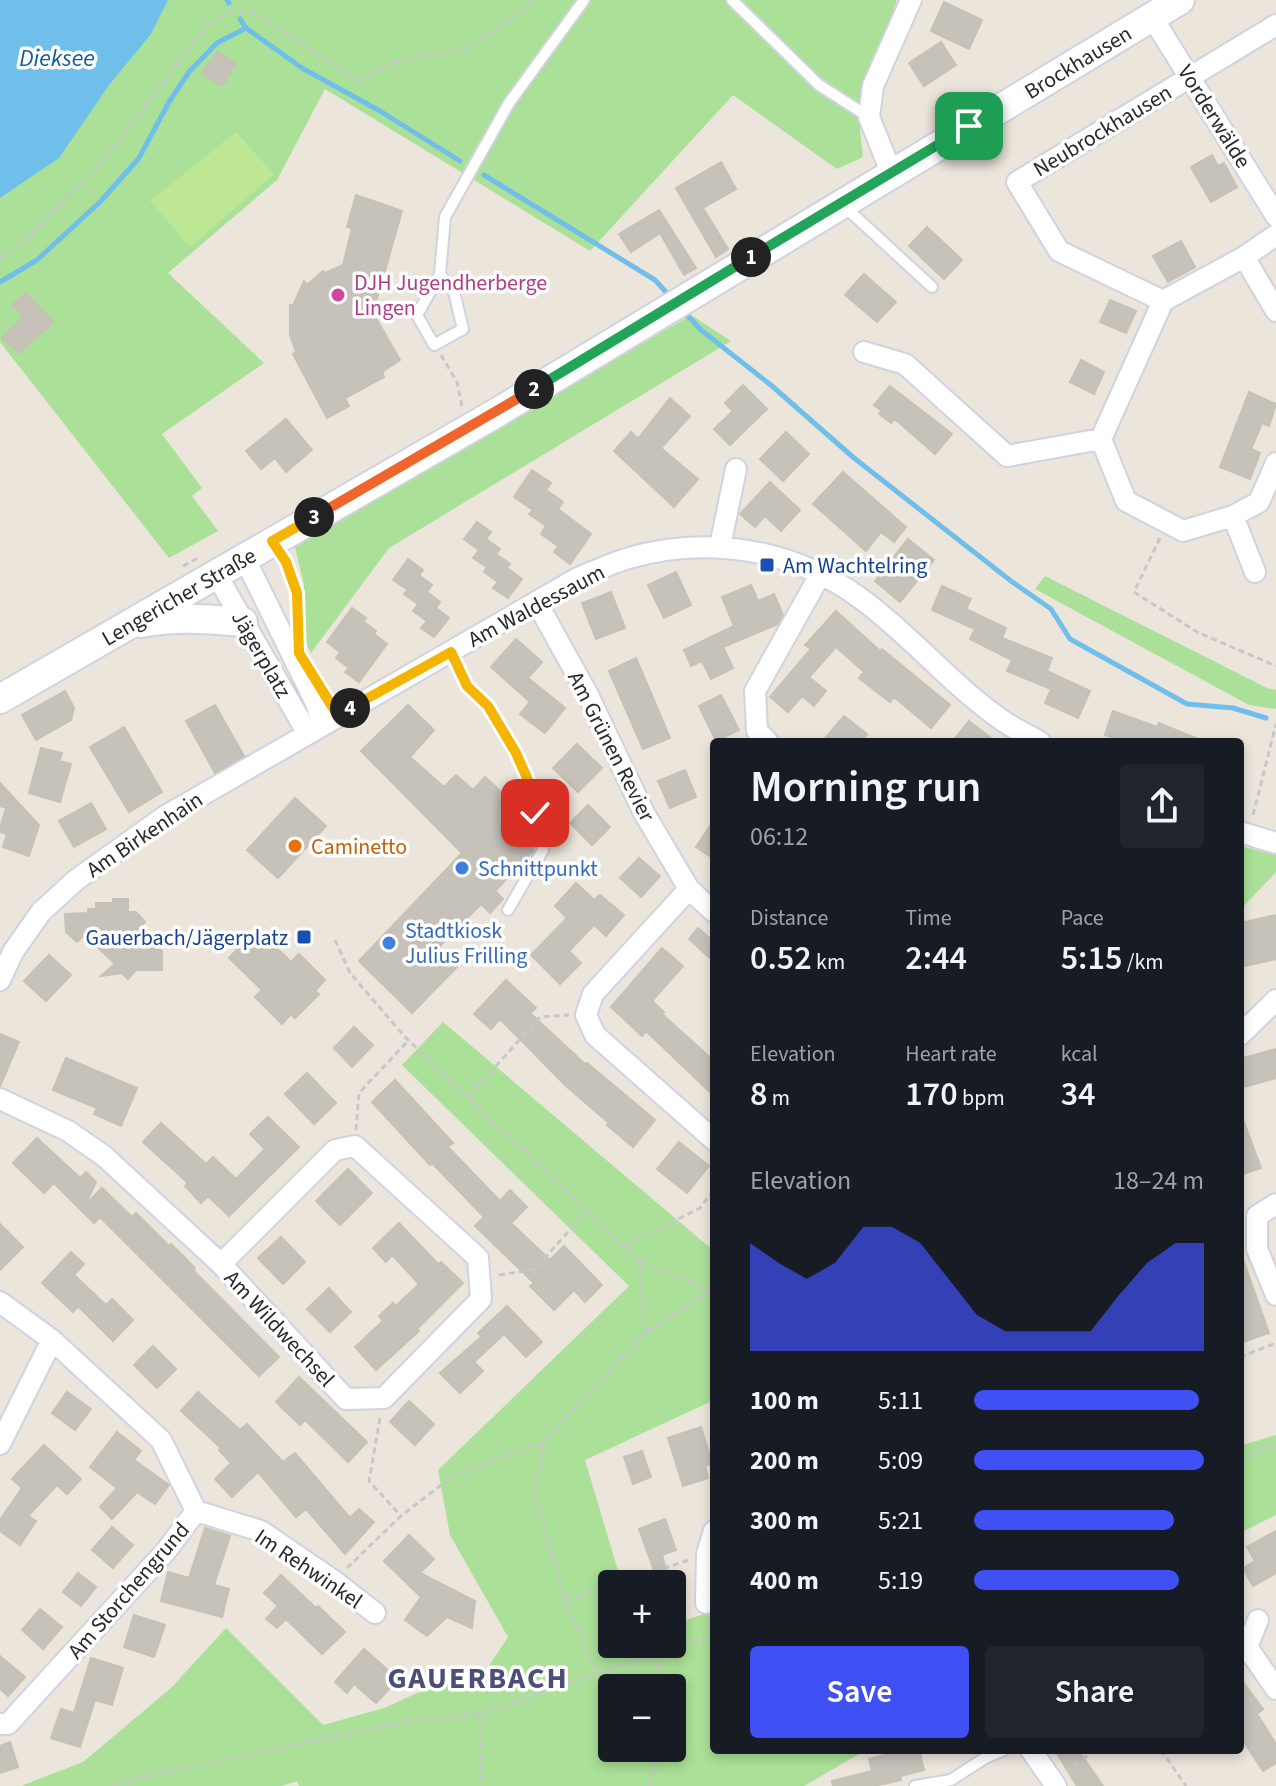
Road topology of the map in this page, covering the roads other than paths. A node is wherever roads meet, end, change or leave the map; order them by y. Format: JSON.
{"nodes":[{"id":1,"x":584,"y":0,"type":"edge"},
{"id":2,"x":732,"y":0,"type":"edge"},
{"id":3,"x":911,"y":0,"type":"edge"},
{"id":4,"x":1180,"y":0,"type":"edge"},
{"id":5,"x":1152,"y":17,"type":"junction"},
{"id":6,"x":1276,"y":25,"type":"edge"},
{"id":7,"x":1191,"y":76,"type":"junction"},
{"id":8,"x":869,"y":117,"type":"junction"},
{"id":9,"x":891,"y":172,"type":"junction"},
{"id":10,"x":840,"y":203,"type":"junction"},
{"id":11,"x":1276,"y":216,"type":"edge"},
{"id":12,"x":1276,"y":235,"type":"edge"},
{"id":13,"x":1244,"y":257,"type":"junction"},
{"id":14,"x":440,"y":274,"type":"junction"},
{"id":15,"x":1268,"y":278,"type":"edge"},
{"id":16,"x":932,"y":287,"type":"dead end"},
{"id":17,"x":1163,"y":301,"type":"junction"},
{"id":18,"x":1276,"y":311,"type":"edge"},
{"id":19,"x":864,"y":352,"type":"dead end"},
{"id":20,"x":1101,"y":439,"type":"junction"},
{"id":21,"x":1276,"y":463,"type":"edge"},
{"id":22,"x":736,"y":469,"type":"dead end"},
{"id":23,"x":1233,"y":516,"type":"junction"},
{"id":24,"x":720,"y":546,"type":"junction"},
{"id":25,"x":244,"y":557,"type":"junction"},
{"id":26,"x":1255,"y":572,"type":"dead end"},
{"id":27,"x":216,"y":574,"type":"junction"},
{"id":28,"x":820,"y":575,"type":"junction"},
{"id":29,"x":537,"y":603,"type":"junction"},
{"id":30,"x":243,"y":622,"type":"junction"},
{"id":31,"x":125,"y":627,"type":"junction"},
{"id":32,"x":451,"y":652,"type":"junction"},
{"id":33,"x":0,"y":699,"type":"edge"},
{"id":34,"x":315,"y":729,"type":"junction"},
{"id":35,"x":764,"y":738,"type":"edge"},
{"id":36,"x":1033,"y":738,"type":"edge"},
{"id":37,"x":1244,"y":833,"type":"edge"},
{"id":38,"x":1276,"y":843,"type":"edge"},
{"id":39,"x":689,"y":889,"type":"junction"},
{"id":40,"x":710,"y":908,"type":"edge"},
{"id":41,"x":508,"y":910,"type":"dead end"},
{"id":42,"x":0,"y":980,"type":"edge"},
{"id":43,"x":1276,"y":1000,"type":"edge"},
{"id":44,"x":1244,"y":1031,"type":"edge"},
{"id":45,"x":0,"y":1099,"type":"edge"},
{"id":46,"x":710,"y":1136,"type":"edge"},
{"id":47,"x":1276,"y":1204,"type":"edge"},
{"id":48,"x":221,"y":1264,"type":"junction"},
{"id":49,"x":1276,"y":1295,"type":"edge"},
{"id":50,"x":0,"y":1302,"type":"edge"},
{"id":51,"x":52,"y":1340,"type":"junction"},
{"id":52,"x":0,"y":1444,"type":"edge"},
{"id":53,"x":196,"y":1511,"type":"junction"},
{"id":54,"x":710,"y":1544,"type":"edge"},
{"id":55,"x":706,"y":1603,"type":"dead end"},
{"id":56,"x":375,"y":1613,"type":"dead end"},
{"id":57,"x":1258,"y":1620,"type":"dead end"},
{"id":58,"x":1276,"y":1689,"type":"edge"},
{"id":59,"x":0,"y":1724,"type":"edge"},
{"id":60,"x":994,"y":1754,"type":"edge"},
{"id":61,"x":1034,"y":1754,"type":"edge"},
{"id":62,"x":1054,"y":1783,"type":"edge"},
{"id":63,"x":915,"y":1786,"type":"edge"}],
"edges":[{"from":1,"to":14,"type":"lane"},
{"from":2,"to":8,"type":"lane"},
{"from":3,"to":8,"type":"street"},
{"from":4,"to":5,"type":"main road","name":"Brockhausen"},
{"from":5,"to":7,"type":"street","name":"Vorderwälde"},
{"from":5,"to":9,"type":"main road","name":"Brockhausen"},
{"from":6,"to":7,"type":"street"},
{"from":7,"to":11,"type":"street","name":"Vorderwälde"},
{"from":7,"to":17,"type":"street","name":"Neubrockhausen"},
{"from":8,"to":9,"type":"street"},
{"from":9,"to":10,"type":"main road","name":"Lengericher Straße"},
{"from":10,"to":16,"type":"lane"},
{"from":10,"to":25,"type":"main road","name":"Lengericher Straße"},
{"from":12,"to":13,"type":"street"},
{"from":13,"to":15,"type":"street"},
{"from":13,"to":17,"type":"street"},
{"from":14,"to":14,"type":"lane"},
{"from":15,"to":18,"type":"street"},
{"from":17,"to":20,"type":"street"},
{"from":19,"to":20,"type":"street"},
{"from":20,"to":23,"type":"street"},
{"from":21,"to":23,"type":"street"},
{"from":22,"to":24,"type":"street"},
{"from":23,"to":26,"type":"street"},
{"from":24,"to":28,"type":"street","name":"Am Waldessaum"},
{"from":24,"to":29,"type":"street","name":"Am Waldessaum"},
{"from":25,"to":27,"type":"main road","name":"Lengericher Straße"},
{"from":25,"to":34,"type":"street","name":"Jägerplatz"},
{"from":27,"to":30,"type":"street","name":"Jägerplatz"},
{"from":27,"to":31,"type":"main road","name":"Lengericher Straße"},
{"from":28,"to":35,"type":"street"},
{"from":28,"to":36,"type":"street","name":"Am Waldessaum"},
{"from":29,"to":32,"type":"street","name":"Am Waldessaum"},
{"from":29,"to":39,"type":"street","name":"Am Grünen Revier"},
{"from":30,"to":31,"type":"main road"},
{"from":30,"to":34,"type":"street","name":"Jägerplatz"},
{"from":31,"to":33,"type":"main road","name":"Lengericher Straße"},
{"from":32,"to":34,"type":"street","name":"Am Waldessaum"},
{"from":32,"to":41,"type":"lane"},
{"from":34,"to":42,"type":"street","name":"Am Birkenhain"},
{"from":37,"to":38,"type":"street"},
{"from":39,"to":40,"type":"street","name":"Am Grünen Revier"},
{"from":39,"to":46,"type":"street"},
{"from":43,"to":44,"type":"street"},
{"from":45,"to":48,"type":"street","name":"Am Wildwechsel"},
{"from":47,"to":49,"type":"street"},
{"from":48,"to":48,"type":"street","name":"Am Wildwechsel"},
{"from":50,"to":51,"type":"street","name":"Am Storchengrund"},
{"from":51,"to":52,"type":"street"},
{"from":51,"to":53,"type":"street","name":"Am Storchengrund"},
{"from":53,"to":56,"type":"street","name":"Im Rehwinkel"},
{"from":53,"to":59,"type":"street","name":"Am Storchengrund"},
{"from":54,"to":55,"type":"street"},
{"from":57,"to":58,"type":"street"},
{"from":60,"to":63,"type":"lane"},
{"from":61,"to":62,"type":"street"}]}
